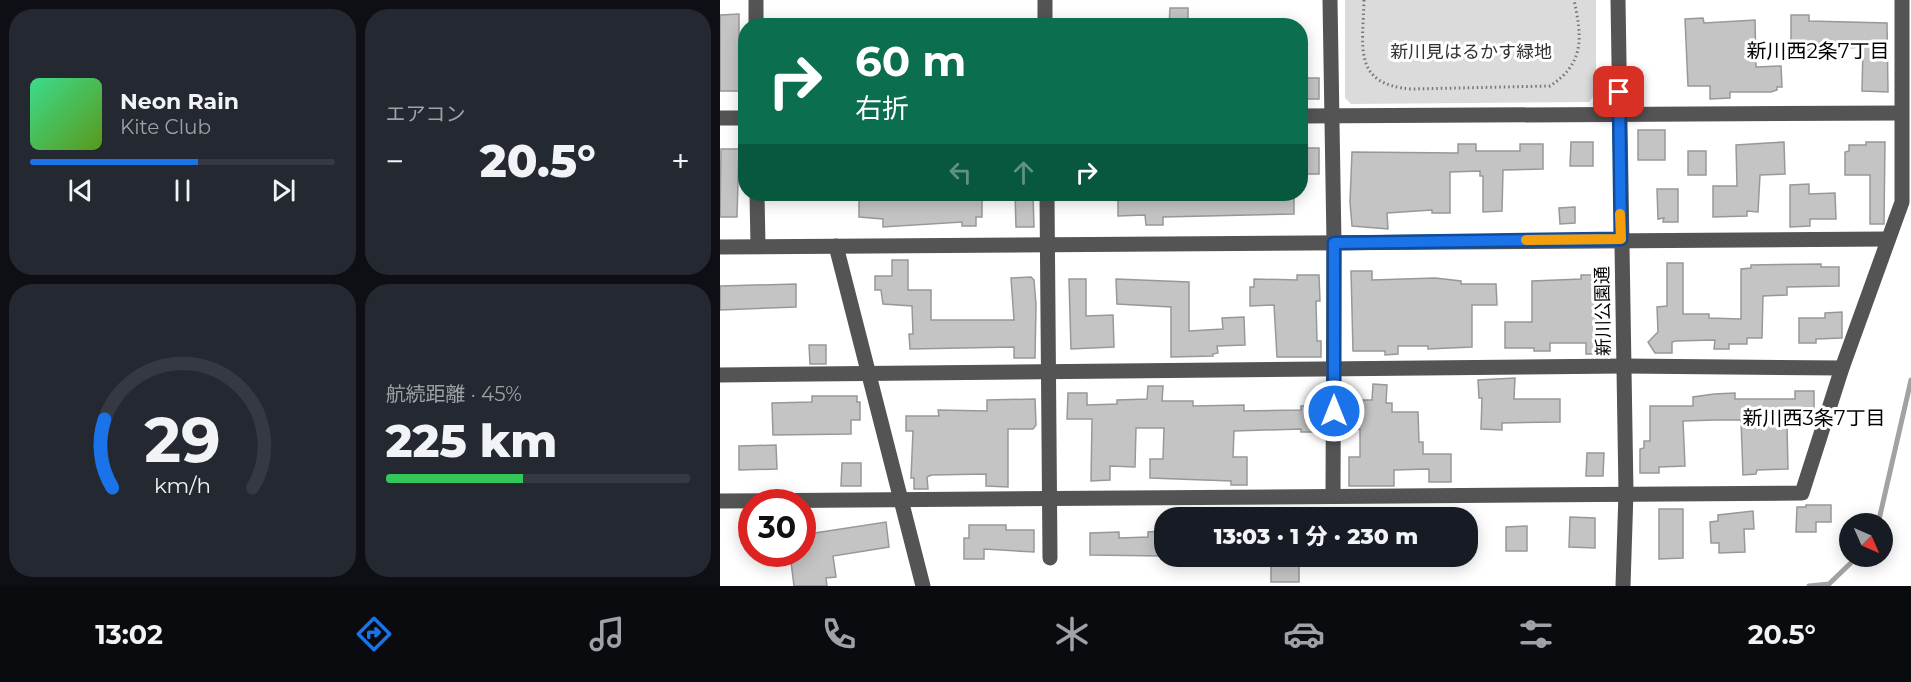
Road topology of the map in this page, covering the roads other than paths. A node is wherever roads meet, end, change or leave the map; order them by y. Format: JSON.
{"nodes":[{"id":1,"x":756,"y":0,"type":"edge"},
{"id":2,"x":1045,"y":0,"type":"edge"},
{"id":3,"x":1330,"y":0,"type":"edge"},
{"id":4,"x":1618,"y":0,"type":"edge"},
{"id":5,"x":1902,"y":0,"type":"edge"},
{"id":6,"x":756,"y":18,"type":"edge"},
{"id":7,"x":1045,"y":18,"type":"edge"},
{"id":8,"x":1901,"y":113,"type":"junction"},
{"id":9,"x":1619,"y":115,"type":"junction"},
{"id":10,"x":1308,"y":116,"type":"edge"},
{"id":11,"x":1332,"y":116,"type":"junction"},
{"id":12,"x":720,"y":118,"type":"edge"},
{"id":13,"x":738,"y":118,"type":"edge"},
{"id":14,"x":757,"y":201,"type":"edge"},
{"id":15,"x":1047,"y":201,"type":"edge"},
{"id":16,"x":1621,"y":239,"type":"junction"},
{"id":17,"x":1887,"y":239,"type":"junction"},
{"id":18,"x":1334,"y":243,"type":"junction"},
{"id":19,"x":1048,"y":244,"type":"junction"},
{"id":20,"x":758,"y":246,"type":"junction"},
{"id":21,"x":836,"y":246,"type":"junction"},
{"id":22,"x":720,"y":247,"type":"edge"},
{"id":23,"x":1624,"y":366,"type":"junction"},
{"id":24,"x":1842,"y":368,"type":"junction"},
{"id":25,"x":1334,"y":369,"type":"junction"},
{"id":26,"x":1049,"y":372,"type":"junction"},
{"id":27,"x":868,"y":374,"type":"junction"},
{"id":28,"x":720,"y":375,"type":"edge"},
{"id":29,"x":1626,"y":492,"type":"junction"},
{"id":30,"x":1333,"y":495,"type":"junction"},
{"id":31,"x":1050,"y":498,"type":"junction"},
{"id":32,"x":900,"y":499,"type":"junction"},
{"id":33,"x":720,"y":501,"type":"edge"},
{"id":34,"x":1050,"y":558,"type":"dead end"},
{"id":35,"x":1623,"y":584,"type":"edge"},
{"id":36,"x":923,"y":586,"type":"edge"}],
"edges":[{"from":1,"to":6,"type":"street"},
{"from":2,"to":7,"type":"street"},
{"from":3,"to":11,"type":"street"},
{"from":4,"to":9,"type":"street","name":"新川公園通"},
{"from":5,"to":8,"type":"street"},
{"from":8,"to":9,"type":"street"},
{"from":8,"to":17,"type":"street"},
{"from":9,"to":11,"type":"street"},
{"from":9,"to":16,"type":"street","name":"新川公園通"},
{"from":10,"to":11,"type":"street"},
{"from":11,"to":18,"type":"street"},
{"from":12,"to":13,"type":"street"},
{"from":14,"to":20,"type":"street"},
{"from":15,"to":19,"type":"street"},
{"from":16,"to":17,"type":"street"},
{"from":16,"to":18,"type":"street"},
{"from":16,"to":23,"type":"street","name":"新川公園通"},
{"from":17,"to":24,"type":"street"},
{"from":18,"to":19,"type":"street"},
{"from":18,"to":25,"type":"street"},
{"from":19,"to":21,"type":"street"},
{"from":19,"to":26,"type":"street"},
{"from":20,"to":21,"type":"street"},
{"from":20,"to":22,"type":"street"},
{"from":21,"to":27,"type":"street"},
{"from":23,"to":24,"type":"street"},
{"from":23,"to":25,"type":"street"},
{"from":23,"to":29,"type":"street","name":"新川公園通"},
{"from":24,"to":29,"type":"street"},
{"from":25,"to":26,"type":"street"},
{"from":25,"to":30,"type":"street"},
{"from":26,"to":27,"type":"street"},
{"from":26,"to":31,"type":"street"},
{"from":27,"to":28,"type":"street"},
{"from":27,"to":32,"type":"street"},
{"from":29,"to":30,"type":"street"},
{"from":29,"to":35,"type":"street","name":"新川公園通"},
{"from":30,"to":31,"type":"street"},
{"from":31,"to":32,"type":"street"},
{"from":31,"to":34,"type":"street"},
{"from":32,"to":33,"type":"street"},
{"from":32,"to":36,"type":"street"}]}
